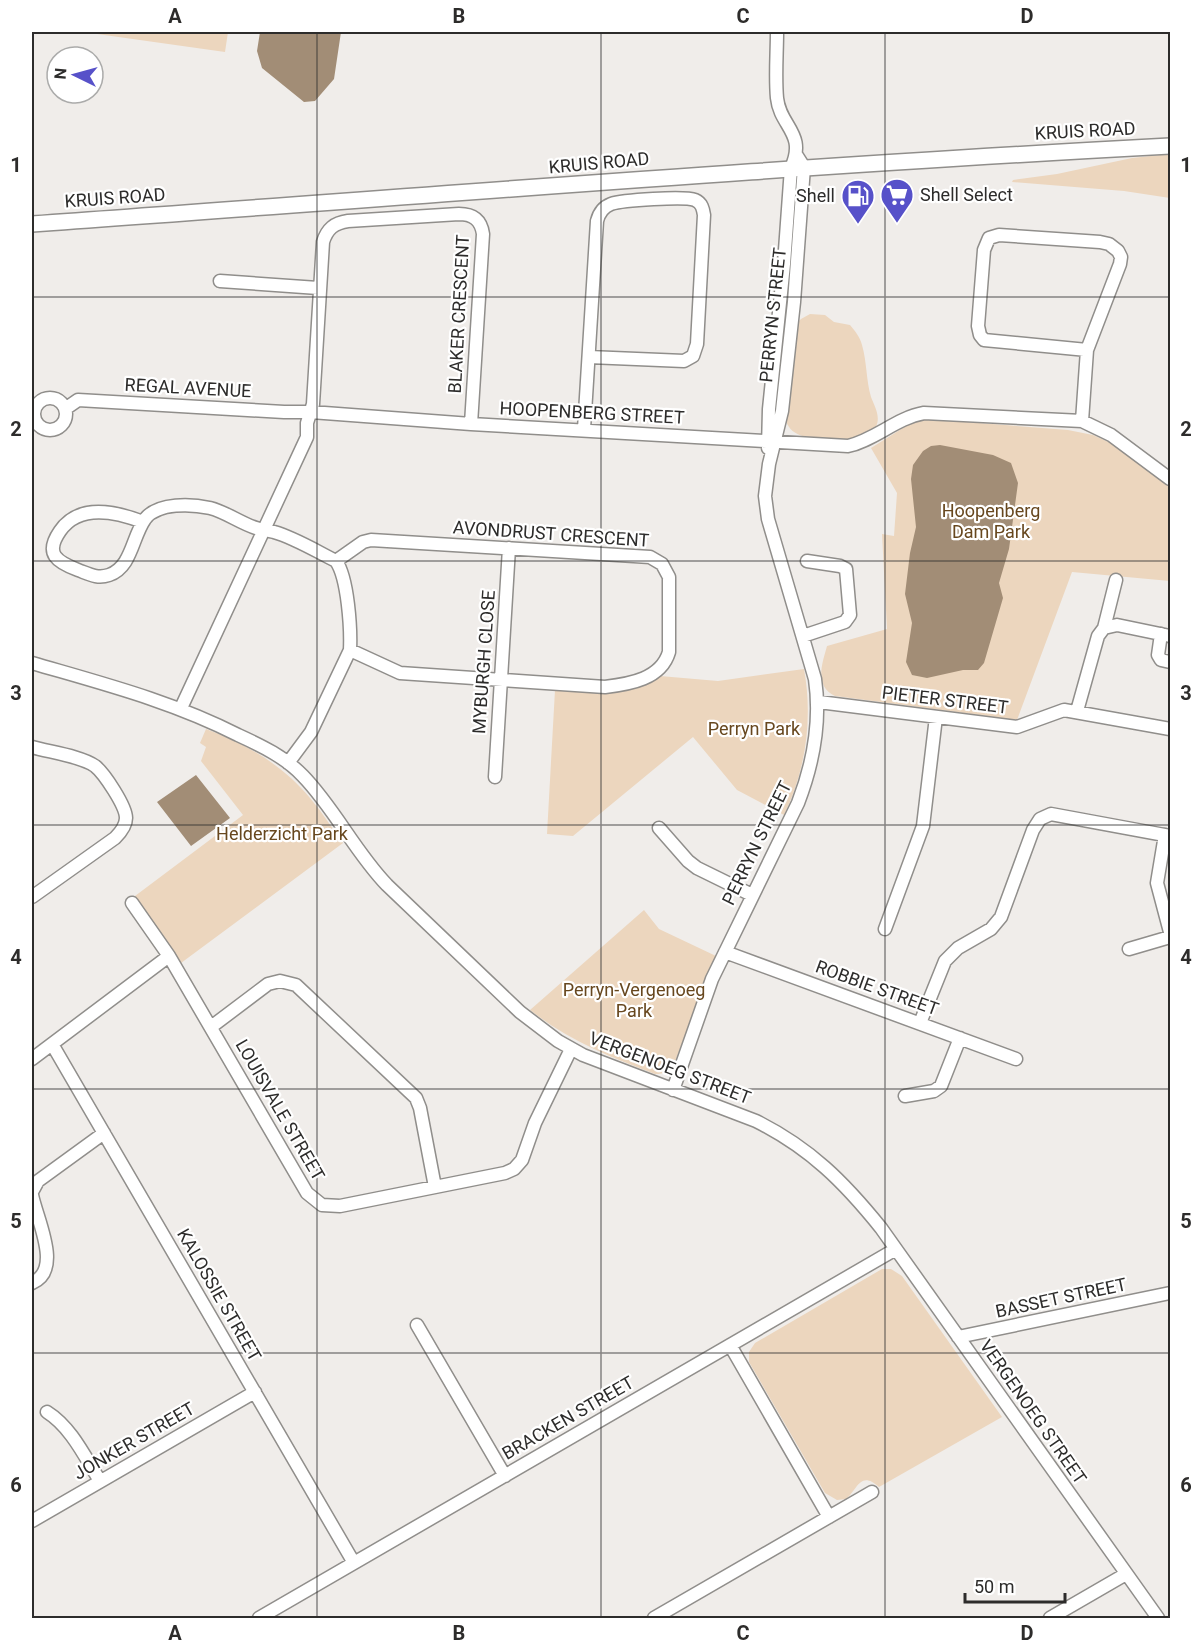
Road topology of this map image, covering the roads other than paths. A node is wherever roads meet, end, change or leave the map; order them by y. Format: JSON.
{"nodes":[{"id":1,"x":777,"y":32,"type":"edge"},
{"id":2,"x":1170,"y":146,"type":"edge"},
{"id":3,"x":797,"y":164,"type":"junction"},
{"id":4,"x":32,"y":224,"type":"edge"},
{"id":5,"x":220,"y":281,"type":"dead end"},
{"id":6,"x":318,"y":288,"type":"junction"},
{"id":7,"x":1087,"y":350,"type":"junction"},
{"id":8,"x":589,"y":357,"type":"junction"},
{"id":9,"x":65,"y":409,"type":"junction"},
{"id":10,"x":33,"y":411,"type":"edge"},
{"id":11,"x":311,"y":412,"type":"junction"},
{"id":12,"x":1082,"y":421,"type":"junction"},
{"id":13,"x":471,"y":424,"type":"junction"},
{"id":14,"x":584,"y":429,"type":"junction"},
{"id":15,"x":771,"y":441,"type":"junction"},
{"id":16,"x":1170,"y":479,"type":"edge"},
{"id":17,"x":143,"y":522,"type":"junction"},
{"id":18,"x":263,"y":530,"type":"junction"},
{"id":19,"x":509,"y":548,"type":"junction"},
{"id":20,"x":336,"y":561,"type":"junction"},
{"id":21,"x":807,"y":561,"type":"dead end"},
{"id":22,"x":1116,"y":580,"type":"dead end"},
{"id":23,"x":1104,"y":628,"type":"junction"},
{"id":24,"x":1166,"y":635,"type":"edge"},
{"id":25,"x":803,"y":636,"type":"junction"},
{"id":26,"x":350,"y":650,"type":"junction"},
{"id":27,"x":1170,"y":662,"type":"edge"},
{"id":28,"x":32,"y":663,"type":"edge"},
{"id":29,"x":502,"y":680,"type":"junction"},
{"id":30,"x":819,"y":702,"type":"junction"},
{"id":31,"x":181,"y":708,"type":"junction"},
{"id":32,"x":1077,"y":711,"type":"junction"},
{"id":33,"x":936,"y":717,"type":"junction"},
{"id":34,"x":1170,"y":729,"type":"edge"},
{"id":35,"x":32,"y":747,"type":"edge"},
{"id":36,"x":288,"y":763,"type":"junction"},
{"id":37,"x":495,"y":777,"type":"dead end"},
{"id":38,"x":659,"y":828,"type":"dead end"},
{"id":39,"x":1168,"y":835,"type":"edge"},
{"id":40,"x":752,"y":895,"type":"junction"},
{"id":41,"x":32,"y":897,"type":"edge"},
{"id":42,"x":132,"y":903,"type":"dead end"},
{"id":43,"x":885,"y":929,"type":"dead end"},
{"id":44,"x":1170,"y":932,"type":"edge"},
{"id":45,"x":1170,"y":938,"type":"edge"},
{"id":46,"x":1129,"y":949,"type":"dead end"},
{"id":47,"x":725,"y":952,"type":"junction"},
{"id":48,"x":170,"y":956,"type":"junction"},
{"id":49,"x":920,"y":1023,"type":"junction"},
{"id":50,"x":211,"y":1028,"type":"junction"},
{"id":51,"x":960,"y":1038,"type":"junction"},
{"id":52,"x":52,"y":1044,"type":"junction"},
{"id":53,"x":571,"y":1049,"type":"junction"},
{"id":54,"x":32,"y":1059,"type":"edge"},
{"id":55,"x":1016,"y":1059,"type":"dead end"},
{"id":56,"x":673,"y":1090,"type":"junction"},
{"id":57,"x":905,"y":1096,"type":"dead end"},
{"id":58,"x":104,"y":1133,"type":"junction"},
{"id":59,"x":435,"y":1187,"type":"junction"},
{"id":60,"x":32,"y":1193,"type":"edge"},
{"id":61,"x":896,"y":1249,"type":"junction"},
{"id":62,"x":32,"y":1283,"type":"edge"},
{"id":63,"x":1170,"y":1293,"type":"edge"},
{"id":64,"x":417,"y":1325,"type":"dead end"},
{"id":65,"x":958,"y":1337,"type":"junction"},
{"id":66,"x":730,"y":1345,"type":"junction"},
{"id":67,"x":255,"y":1392,"type":"junction"},
{"id":68,"x":46,"y":1412,"type":"dead end"},
{"id":69,"x":505,"y":1476,"type":"junction"},
{"id":70,"x":100,"y":1481,"type":"junction"},
{"id":71,"x":872,"y":1492,"type":"dead end"},
{"id":72,"x":829,"y":1517,"type":"junction"},
{"id":73,"x":32,"y":1521,"type":"edge"},
{"id":74,"x":354,"y":1563,"type":"junction"},
{"id":75,"x":1126,"y":1574,"type":"junction"},
{"id":76,"x":259,"y":1618,"type":"edge"},
{"id":77,"x":654,"y":1618,"type":"edge"},
{"id":78,"x":1050,"y":1618,"type":"edge"},
{"id":79,"x":1158,"y":1618,"type":"edge"}],
"edges":[{"from":1,"to":3,"type":"street","name":"PERRYN STREET"},
{"from":2,"to":3,"type":"street","name":"KRUIS ROAD"},
{"from":3,"to":4,"type":"street","name":"KRUIS ROAD"},
{"from":3,"to":15,"type":"street","name":"PERRYN STREET"},
{"from":5,"to":6,"type":"street"},
{"from":6,"to":11,"type":"street","name":"BLAKER CRESCENT"},
{"from":6,"to":13,"type":"street","name":"BLAKER CRESCENT"},
{"from":7,"to":7,"type":"street"},
{"from":7,"to":12,"type":"street"},
{"from":8,"to":8,"type":"street"},
{"from":8,"to":14,"type":"street"},
{"from":9,"to":10,"type":"street"},
{"from":9,"to":10,"type":"street"},
{"from":9,"to":11,"type":"street","name":"REGAL AVENUE"},
{"from":11,"to":13,"type":"street","name":"HOOPENBERG STREET"},
{"from":11,"to":18,"type":"street"},
{"from":12,"to":15,"type":"street","name":"HOOPENBERG STREET"},
{"from":12,"to":16,"type":"street","name":"HOOPENBERG STREET"},
{"from":13,"to":14,"type":"street","name":"HOOPENBERG STREET"},
{"from":14,"to":15,"type":"street","name":"HOOPENBERG STREET"},
{"from":15,"to":25,"type":"street","name":"PERRYN STREET"},
{"from":17,"to":17,"type":"street"},
{"from":17,"to":18,"type":"street"},
{"from":18,"to":20,"type":"street"},
{"from":18,"to":31,"type":"street"},
{"from":19,"to":20,"type":"street","name":"AVONDRUST CRESCENT"},
{"from":19,"to":29,"type":"street","name":"MYBURGH CLOSE"},
{"from":19,"to":29,"type":"street","name":"AVONDRUST CRESCENT"},
{"from":20,"to":26,"type":"street"},
{"from":21,"to":25,"type":"street"},
{"from":22,"to":23,"type":"street"},
{"from":23,"to":24,"type":"street"},
{"from":23,"to":32,"type":"street"},
{"from":24,"to":27,"type":"street"},
{"from":25,"to":30,"type":"street","name":"PERRYN STREET"},
{"from":26,"to":29,"type":"street","name":"AVONDRUST CRESCENT"},
{"from":26,"to":36,"type":"street"},
{"from":28,"to":31,"type":"street","name":"VERGENOEG STREET"},
{"from":29,"to":37,"type":"street","name":"MYBURGH CLOSE"},
{"from":30,"to":33,"type":"street","name":"PIETER STREET"},
{"from":30,"to":40,"type":"street","name":"PERRYN STREET"},
{"from":31,"to":36,"type":"street","name":"VERGENOEG STREET"},
{"from":32,"to":33,"type":"street","name":"PIETER STREET"},
{"from":32,"to":34,"type":"street","name":"PIETER STREET"},
{"from":33,"to":43,"type":"street"},
{"from":35,"to":41,"type":"street"},
{"from":36,"to":53,"type":"street","name":"VERGENOEG STREET"},
{"from":38,"to":40,"type":"street"},
{"from":39,"to":44,"type":"street"},
{"from":39,"to":49,"type":"street"},
{"from":40,"to":47,"type":"street","name":"PERRYN STREET"},
{"from":42,"to":48,"type":"street","name":"LOUISVALE STREET"},
{"from":45,"to":46,"type":"street"},
{"from":47,"to":49,"type":"street","name":"ROBBIE STREET"},
{"from":47,"to":56,"type":"street","name":"PERRYN STREET"},
{"from":48,"to":50,"type":"street","name":"LOUISVALE STREET"},
{"from":48,"to":52,"type":"street"},
{"from":49,"to":51,"type":"street","name":"ROBBIE STREET"},
{"from":50,"to":59,"type":"street","name":"LOUISVALE STREET"},
{"from":50,"to":59,"type":"street"},
{"from":51,"to":55,"type":"street","name":"ROBBIE STREET"},
{"from":51,"to":57,"type":"street"},
{"from":52,"to":54,"type":"street"},
{"from":52,"to":58,"type":"street","name":"KALOSSIE STREET"},
{"from":53,"to":56,"type":"street","name":"VERGENOEG STREET"},
{"from":53,"to":59,"type":"street","name":"LOUISVALE STREET"},
{"from":56,"to":61,"type":"street","name":"VERGENOEG STREET"},
{"from":58,"to":60,"type":"street"},
{"from":58,"to":67,"type":"street","name":"KALOSSIE STREET"},
{"from":60,"to":62,"type":"street"},
{"from":61,"to":65,"type":"street","name":"VERGENOEG STREET"},
{"from":61,"to":66,"type":"street","name":"BRACKEN STREET"},
{"from":63,"to":65,"type":"street","name":"BASSET STREET"},
{"from":64,"to":69,"type":"street"},
{"from":65,"to":75,"type":"street","name":"VERGENOEG STREET"},
{"from":66,"to":69,"type":"street","name":"BRACKEN STREET"},
{"from":66,"to":72,"type":"street"},
{"from":67,"to":70,"type":"street","name":"JONKER STREET"},
{"from":67,"to":74,"type":"street","name":"KALOSSIE STREET"},
{"from":68,"to":70,"type":"street"},
{"from":69,"to":74,"type":"street","name":"BRACKEN STREET"},
{"from":70,"to":73,"type":"street","name":"JONKER STREET"},
{"from":71,"to":72,"type":"street"},
{"from":72,"to":77,"type":"street"},
{"from":74,"to":76,"type":"street","name":"BRACKEN STREET"},
{"from":75,"to":78,"type":"street"},
{"from":75,"to":79,"type":"street","name":"VERGENOEG STREET"}]}
